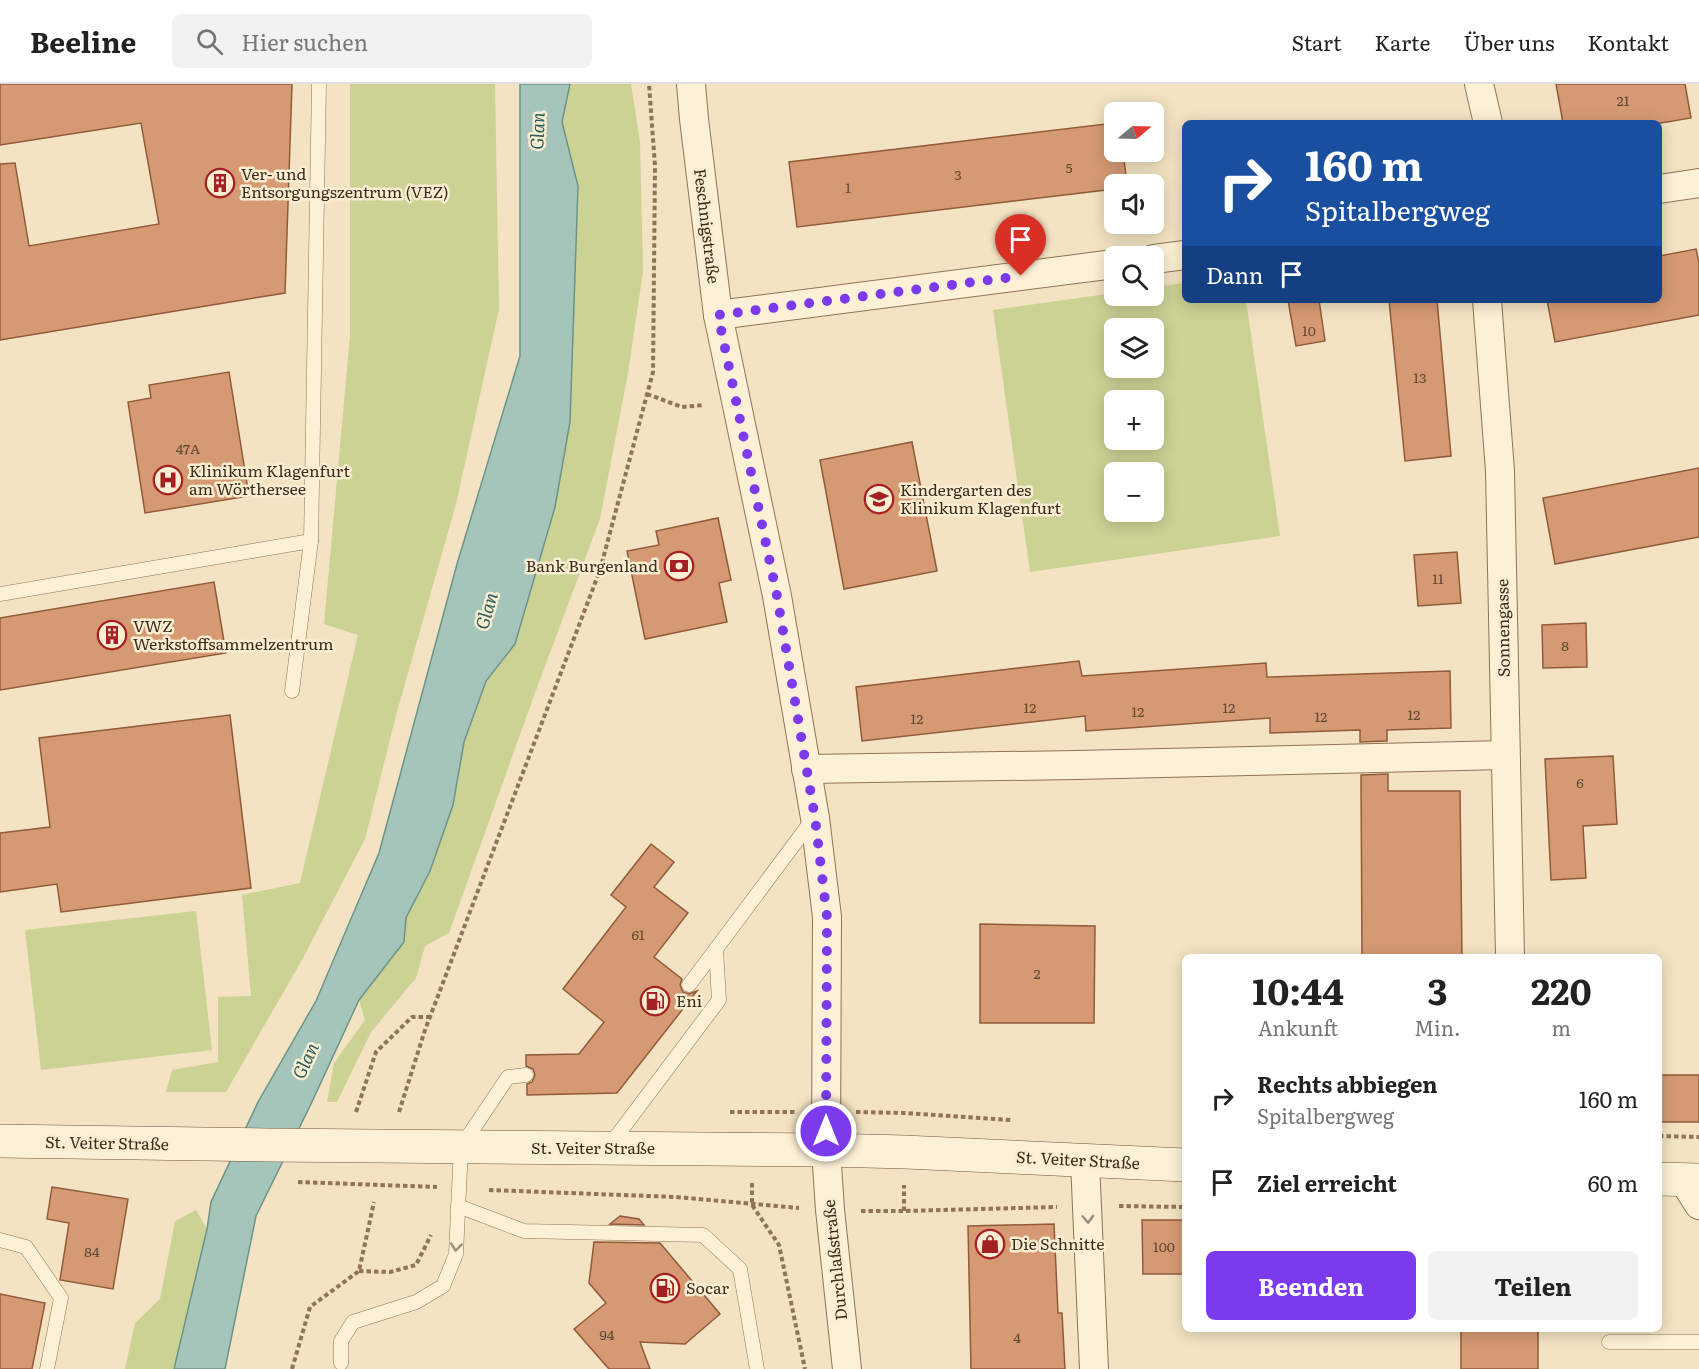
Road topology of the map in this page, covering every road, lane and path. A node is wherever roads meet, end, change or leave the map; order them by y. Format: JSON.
{"nodes":[{"id":1,"x":319,"y":84,"type":"edge"},
{"id":2,"x":649,"y":84,"type":"edge"},
{"id":3,"x":691,"y":84,"type":"edge"},
{"id":4,"x":1479,"y":84,"type":"edge"},
{"id":5,"x":1487,"y":120,"type":"edge"},
{"id":6,"x":1699,"y":183,"type":"edge"},
{"id":7,"x":1662,"y":189,"type":"edge"},
{"id":8,"x":1182,"y":255,"type":"edge"},
{"id":9,"x":1164,"y":258,"type":"edge"},
{"id":10,"x":1104,"y":265,"type":"edge"},
{"id":11,"x":1487,"y":303,"type":"edge"},
{"id":12,"x":718,"y":315,"type":"junction"},
{"id":13,"x":647,"y":394,"type":"junction"},
{"id":14,"x":737,"y":402,"type":"junction"},
{"id":15,"x":311,"y":541,"type":"junction"},
{"id":16,"x":0,"y":594,"type":"edge"},
{"id":17,"x":292,"y":691,"type":"dead end"},
{"id":18,"x":1505,"y":755,"type":"junction"},
{"id":19,"x":806,"y":769,"type":"junction"},
{"id":20,"x":815,"y":818,"type":"junction"},
{"id":21,"x":716,"y":949,"type":"junction"},
{"id":22,"x":1510,"y":954,"type":"edge"},
{"id":23,"x":689,"y":985,"type":"dead end"},
{"id":24,"x":430,"y":1017,"type":"junction"},
{"id":25,"x":526,"y":1075,"type":"dead end"},
{"id":26,"x":398,"y":1116,"type":"dead end"},
{"id":27,"x":354,"y":1118,"type":"dead end"},
{"id":28,"x":1662,"y":1136,"type":"edge"},
{"id":29,"x":1699,"y":1137,"type":"edge"},
{"id":30,"x":0,"y":1141,"type":"edge"},
{"id":31,"x":461,"y":1147,"type":"junction"},
{"id":32,"x":608,"y":1148,"type":"junction"},
{"id":33,"x":826,"y":1150,"type":"junction"},
{"id":34,"x":1086,"y":1161,"type":"junction"},
{"id":35,"x":1182,"y":1165,"type":"edge"},
{"id":36,"x":435,"y":1187,"type":"dead end"},
{"id":37,"x":459,"y":1188,"type":"junction"},
{"id":38,"x":374,"y":1202,"type":"dead end"},
{"id":39,"x":752,"y":1204,"type":"junction"},
{"id":40,"x":458,"y":1206,"type":"junction"},
{"id":41,"x":1087,"y":1206,"type":"junction"},
{"id":42,"x":1182,"y":1207,"type":"edge"},
{"id":43,"x":830,"y":1210,"type":"junction"},
{"id":44,"x":433,"y":1232,"type":"dead end"},
{"id":45,"x":0,"y":1240,"type":"edge"},
{"id":46,"x":360,"y":1270,"type":"junction"},
{"id":47,"x":1609,"y":1342,"type":"dead end"},
{"id":48,"x":1699,"y":1342,"type":"edge"},
{"id":49,"x":340,"y":1363,"type":"dead end"},
{"id":50,"x":47,"y":1369,"type":"edge"},
{"id":51,"x":292,"y":1369,"type":"edge"},
{"id":52,"x":757,"y":1369,"type":"edge"},
{"id":53,"x":805,"y":1369,"type":"edge"},
{"id":54,"x":847,"y":1369,"type":"edge"},
{"id":55,"x":1094,"y":1369,"type":"edge"}],
"edges":[{"from":1,"to":15,"type":"lane"},
{"from":2,"to":13,"type":"path"},
{"from":3,"to":12,"type":"street","name":"Feschnigstraße"},
{"from":4,"to":5,"type":"street"},
{"from":6,"to":7,"type":"street"},
{"from":8,"to":9,"type":"street"},
{"from":10,"to":12,"type":"street"},
{"from":11,"to":18,"type":"street","name":"Sonnengasse"},
{"from":12,"to":14,"type":"street","name":"Feschnigstraße"},
{"from":13,"to":14,"type":"path"},
{"from":13,"to":24,"type":"path"},
{"from":14,"to":19,"type":"street","name":"Feschnigstraße"},
{"from":15,"to":16,"type":"lane"},
{"from":15,"to":17,"type":"lane"},
{"from":18,"to":19,"type":"street"},
{"from":18,"to":22,"type":"street","name":"Sonnengasse"},
{"from":19,"to":20,"type":"street","name":"Feschnigstraße"},
{"from":20,"to":21,"type":"lane"},
{"from":20,"to":33,"type":"street","name":"Feschnigstraße"},
{"from":21,"to":23,"type":"lane"},
{"from":21,"to":32,"type":"lane"},
{"from":24,"to":26,"type":"path"},
{"from":24,"to":27,"type":"path"},
{"from":25,"to":31,"type":"lane"},
{"from":28,"to":29,"type":"path"},
{"from":30,"to":31,"type":"main road","name":"St. Veiter Straße"},
{"from":31,"to":32,"type":"main road","name":"St. Veiter Straße"},
{"from":31,"to":37,"type":"lane"},
{"from":32,"to":33,"type":"main road","name":"St. Veiter Straße"},
{"from":33,"to":34,"type":"main road","name":"St. Veiter Straße"},
{"from":33,"to":43,"type":"street","name":"Durchlaßstraße"},
{"from":34,"to":35,"type":"main road","name":"St. Veiter Straße"},
{"from":34,"to":41,"type":"street"},
{"from":36,"to":37,"type":"path"},
{"from":37,"to":39,"type":"path"},
{"from":37,"to":40,"type":"lane"},
{"from":38,"to":46,"type":"path"},
{"from":39,"to":43,"type":"path"},
{"from":39,"to":53,"type":"path"},
{"from":40,"to":49,"type":"lane","one_way":true},
{"from":40,"to":52,"type":"lane"},
{"from":41,"to":42,"type":"path"},
{"from":41,"to":43,"type":"path"},
{"from":41,"to":55,"type":"street","one_way":true},
{"from":43,"to":54,"type":"street","name":"Durchlaßstraße"},
{"from":44,"to":46,"type":"path"},
{"from":45,"to":50,"type":"lane"},
{"from":46,"to":51,"type":"path"},
{"from":47,"to":48,"type":"lane"}]}
